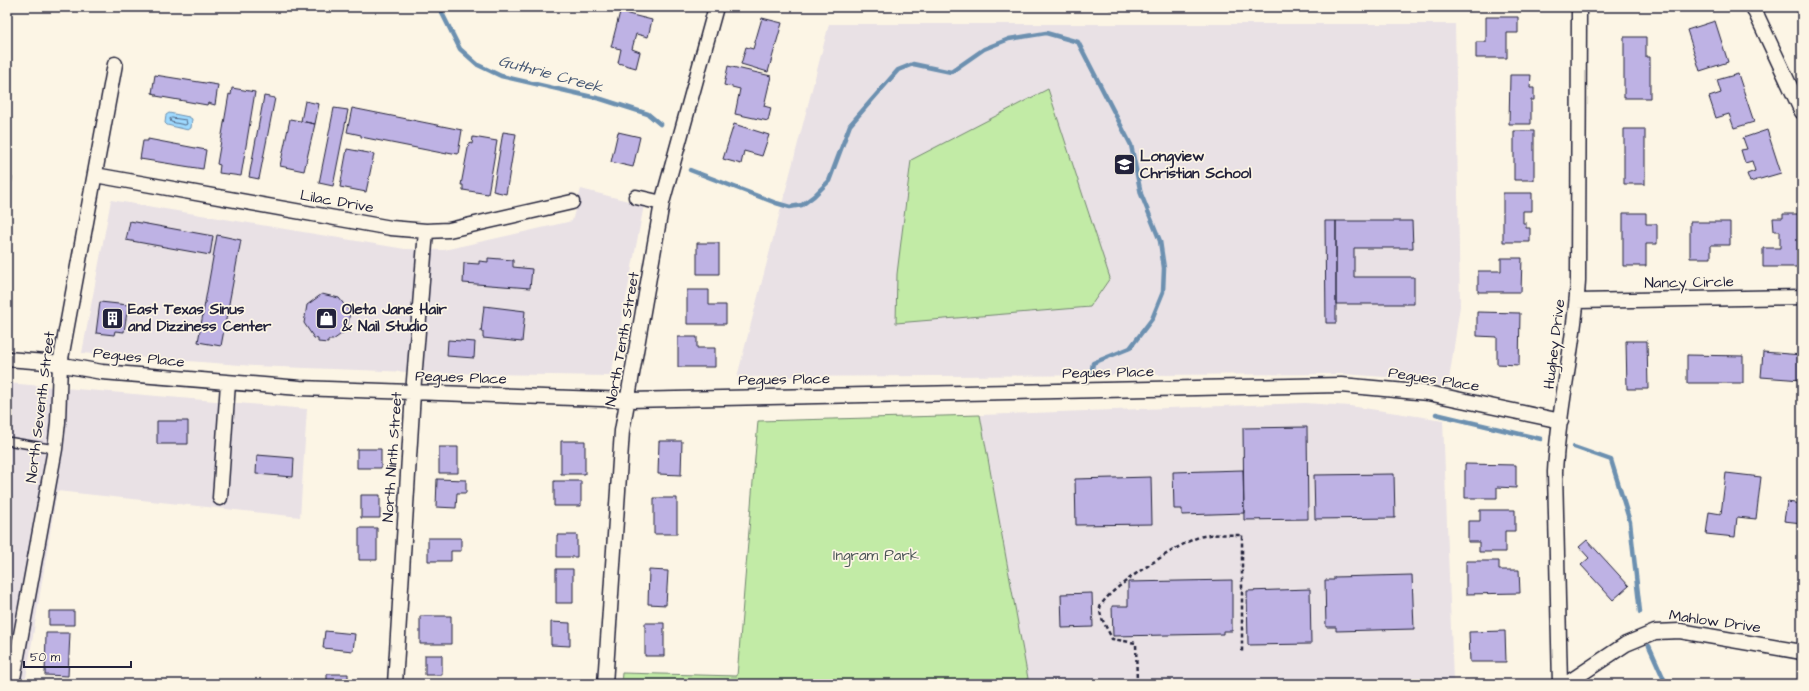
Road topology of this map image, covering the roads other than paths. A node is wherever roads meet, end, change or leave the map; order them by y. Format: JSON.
{"nodes":[{"id":1,"x":716,"y":7,"type":"edge"},
{"id":2,"x":1753,"y":7,"type":"edge"},
{"id":3,"x":1582,"y":8,"type":"edge"},
{"id":4,"x":115,"y":64,"type":"dead end"},
{"id":5,"x":1802,"y":112,"type":"edge"},
{"id":6,"x":96,"y":175,"type":"junction"},
{"id":7,"x":636,"y":197,"type":"dead end"},
{"id":8,"x":572,"y":202,"type":"dead end"},
{"id":9,"x":662,"y":203,"type":"junction"},
{"id":10,"x":426,"y":231,"type":"junction"},
{"id":11,"x":1802,"y":298,"type":"edge"},
{"id":12,"x":1577,"y":301,"type":"junction"},
{"id":13,"x":7,"y":359,"type":"edge"},
{"id":14,"x":60,"y":364,"type":"junction"},
{"id":15,"x":228,"y":383,"type":"junction"},
{"id":16,"x":413,"y":393,"type":"junction"},
{"id":17,"x":629,"y":400,"type":"junction"},
{"id":18,"x":1561,"y":421,"type":"junction"},
{"id":19,"x":7,"y":441,"type":"edge"},
{"id":20,"x":55,"y":449,"type":"junction"},
{"id":21,"x":220,"y":498,"type":"dead end"},
{"id":22,"x":1802,"y":652,"type":"edge"},
{"id":23,"x":12,"y":684,"type":"edge"},
{"id":24,"x":395,"y":684,"type":"edge"},
{"id":25,"x":605,"y":684,"type":"edge"},
{"id":26,"x":1560,"y":684,"type":"edge"},
{"id":27,"x":1566,"y":684,"type":"edge"}],
"edges":[{"from":1,"to":9,"type":"street","name":"North Tenth Street"},
{"from":2,"to":5,"type":"street"},
{"from":3,"to":12,"type":"street","name":"Hughey Drive"},
{"from":4,"to":6,"type":"street","name":"North Seventh Street"},
{"from":6,"to":10,"type":"street","name":"Lilac Drive"},
{"from":6,"to":14,"type":"street","name":"North Seventh Street"},
{"from":7,"to":9,"type":"street"},
{"from":8,"to":10,"type":"street","name":"Lilac Drive"},
{"from":9,"to":17,"type":"street","name":"North Tenth Street"},
{"from":10,"to":16,"type":"street","name":"North Ninth Street"},
{"from":11,"to":12,"type":"street","name":"Nancy Circle"},
{"from":12,"to":18,"type":"street","name":"Hughey Drive"},
{"from":13,"to":14,"type":"street","name":"Pegues Place"},
{"from":14,"to":15,"type":"street","name":"Pegues Place"},
{"from":14,"to":20,"type":"street","name":"North Seventh Street"},
{"from":15,"to":16,"type":"street","name":"Pegues Place"},
{"from":15,"to":21,"type":"street"},
{"from":16,"to":17,"type":"street","name":"Pegues Place"},
{"from":16,"to":24,"type":"street","name":"North Ninth Street"},
{"from":17,"to":18,"type":"street","name":"Pegues Place"},
{"from":17,"to":25,"type":"street","name":"North Tenth Street"},
{"from":18,"to":26,"type":"street","name":"Hughey Drive"},
{"from":19,"to":20,"type":"lane"},
{"from":20,"to":23,"type":"street","name":"North Seventh Street"},
{"from":22,"to":27,"type":"street","name":"Mahlow Drive"}]}
